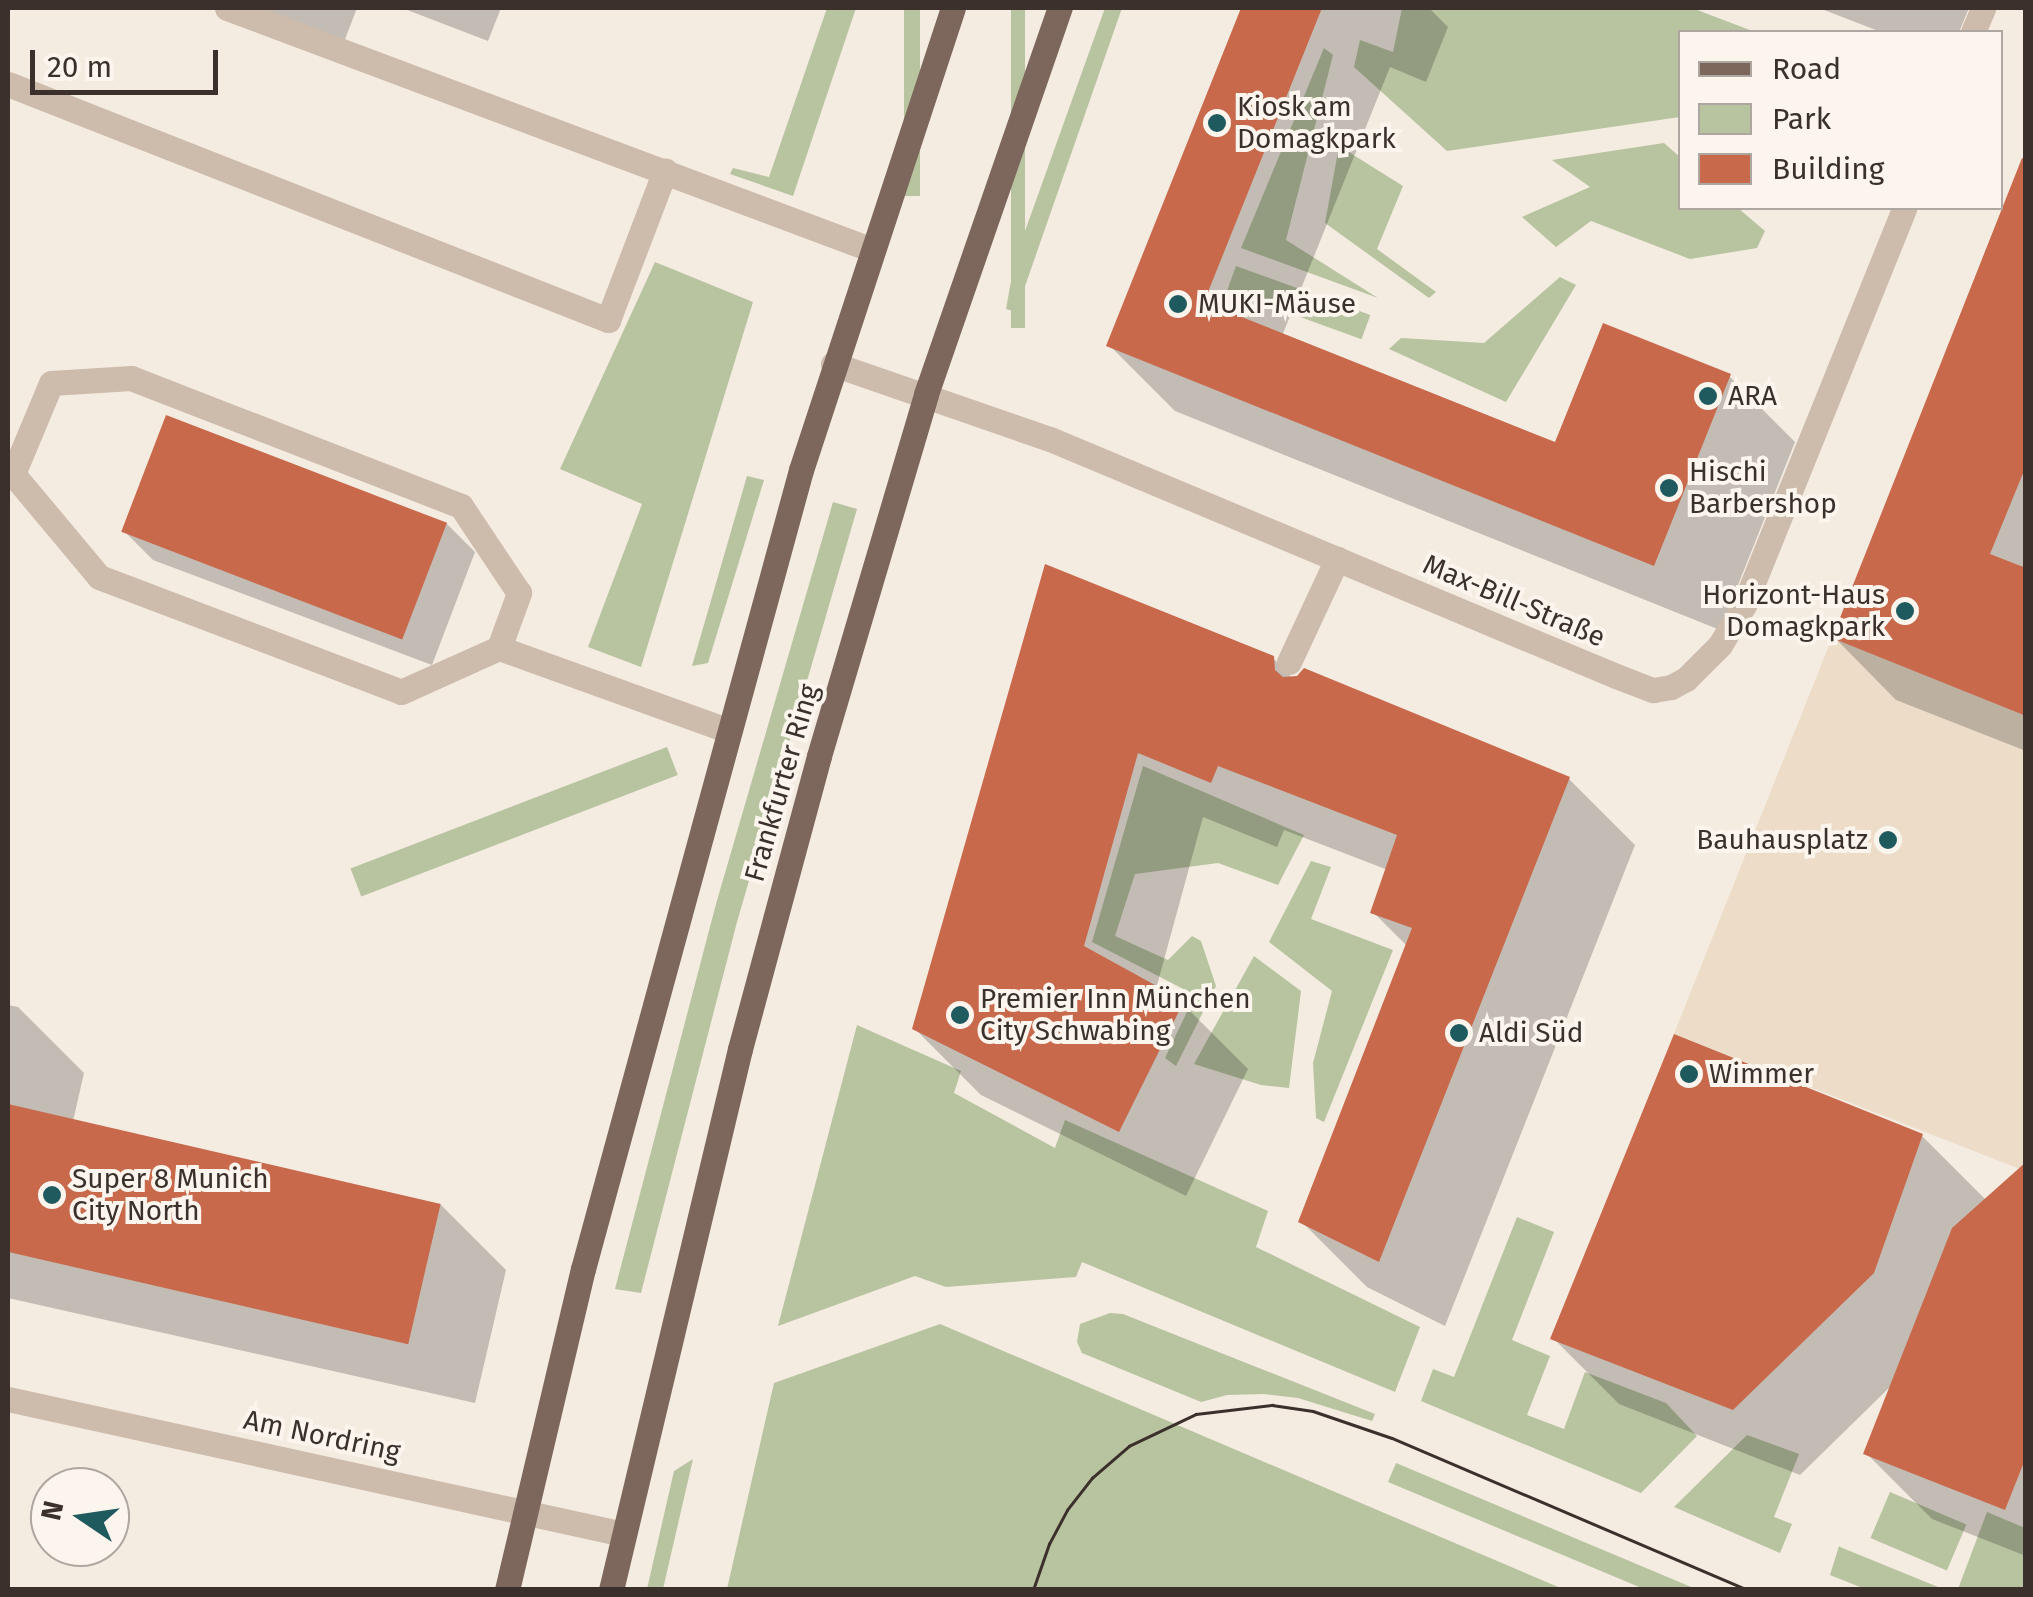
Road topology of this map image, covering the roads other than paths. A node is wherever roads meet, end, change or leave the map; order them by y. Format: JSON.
{"nodes":[{"id":1,"x":227,"y":8,"type":"edge"},
{"id":2,"x":953,"y":8,"type":"edge"},
{"id":3,"x":1060,"y":8,"type":"edge"},
{"id":4,"x":8,"y":84,"type":"edge"},
{"id":5,"x":665,"y":171,"type":"junction"},
{"id":6,"x":1903,"y":210,"type":"edge"},
{"id":7,"x":870,"y":250,"type":"junction"},
{"id":8,"x":833,"y":364,"type":"junction"},
{"id":9,"x":926,"y":394,"type":"junction"},
{"id":10,"x":1337,"y":559,"type":"junction"},
{"id":11,"x":500,"y":648,"type":"junction"},
{"id":12,"x":1289,"y":662,"type":"dead end"},
{"id":13,"x":730,"y":730,"type":"junction"},
{"id":14,"x":8,"y":1400,"type":"edge"},
{"id":15,"x":526,"y":1510,"type":"junction"},
{"id":16,"x":624,"y":1534,"type":"junction"},
{"id":17,"x":507,"y":1590,"type":"edge"},
{"id":18,"x":610,"y":1590,"type":"edge"}],
"edges":[{"from":1,"to":5,"type":"street"},
{"from":2,"to":7,"type":"main road"},
{"from":3,"to":9,"type":"main road","name":"Frankfurter Ring"},
{"from":4,"to":5,"type":"street"},
{"from":5,"to":7,"type":"street"},
{"from":6,"to":10,"type":"street","name":"Max-Bill-Straße"},
{"from":7,"to":8,"type":"main road"},
{"from":8,"to":9,"type":"street","name":"Max-Bill-Straße"},
{"from":8,"to":13,"type":"main road"},
{"from":9,"to":10,"type":"street","name":"Max-Bill-Straße"},
{"from":9,"to":16,"type":"main road","name":"Frankfurter Ring"},
{"from":10,"to":12,"type":"street"},
{"from":11,"to":11,"type":"street"},
{"from":11,"to":13,"type":"street"},
{"from":13,"to":15,"type":"main road"},
{"from":14,"to":15,"type":"street","name":"Am Nordring"},
{"from":15,"to":16,"type":"street","name":"Am Nordring"},
{"from":15,"to":17,"type":"main road"},
{"from":16,"to":18,"type":"main road","name":"Frankfurter Ring"}]}
